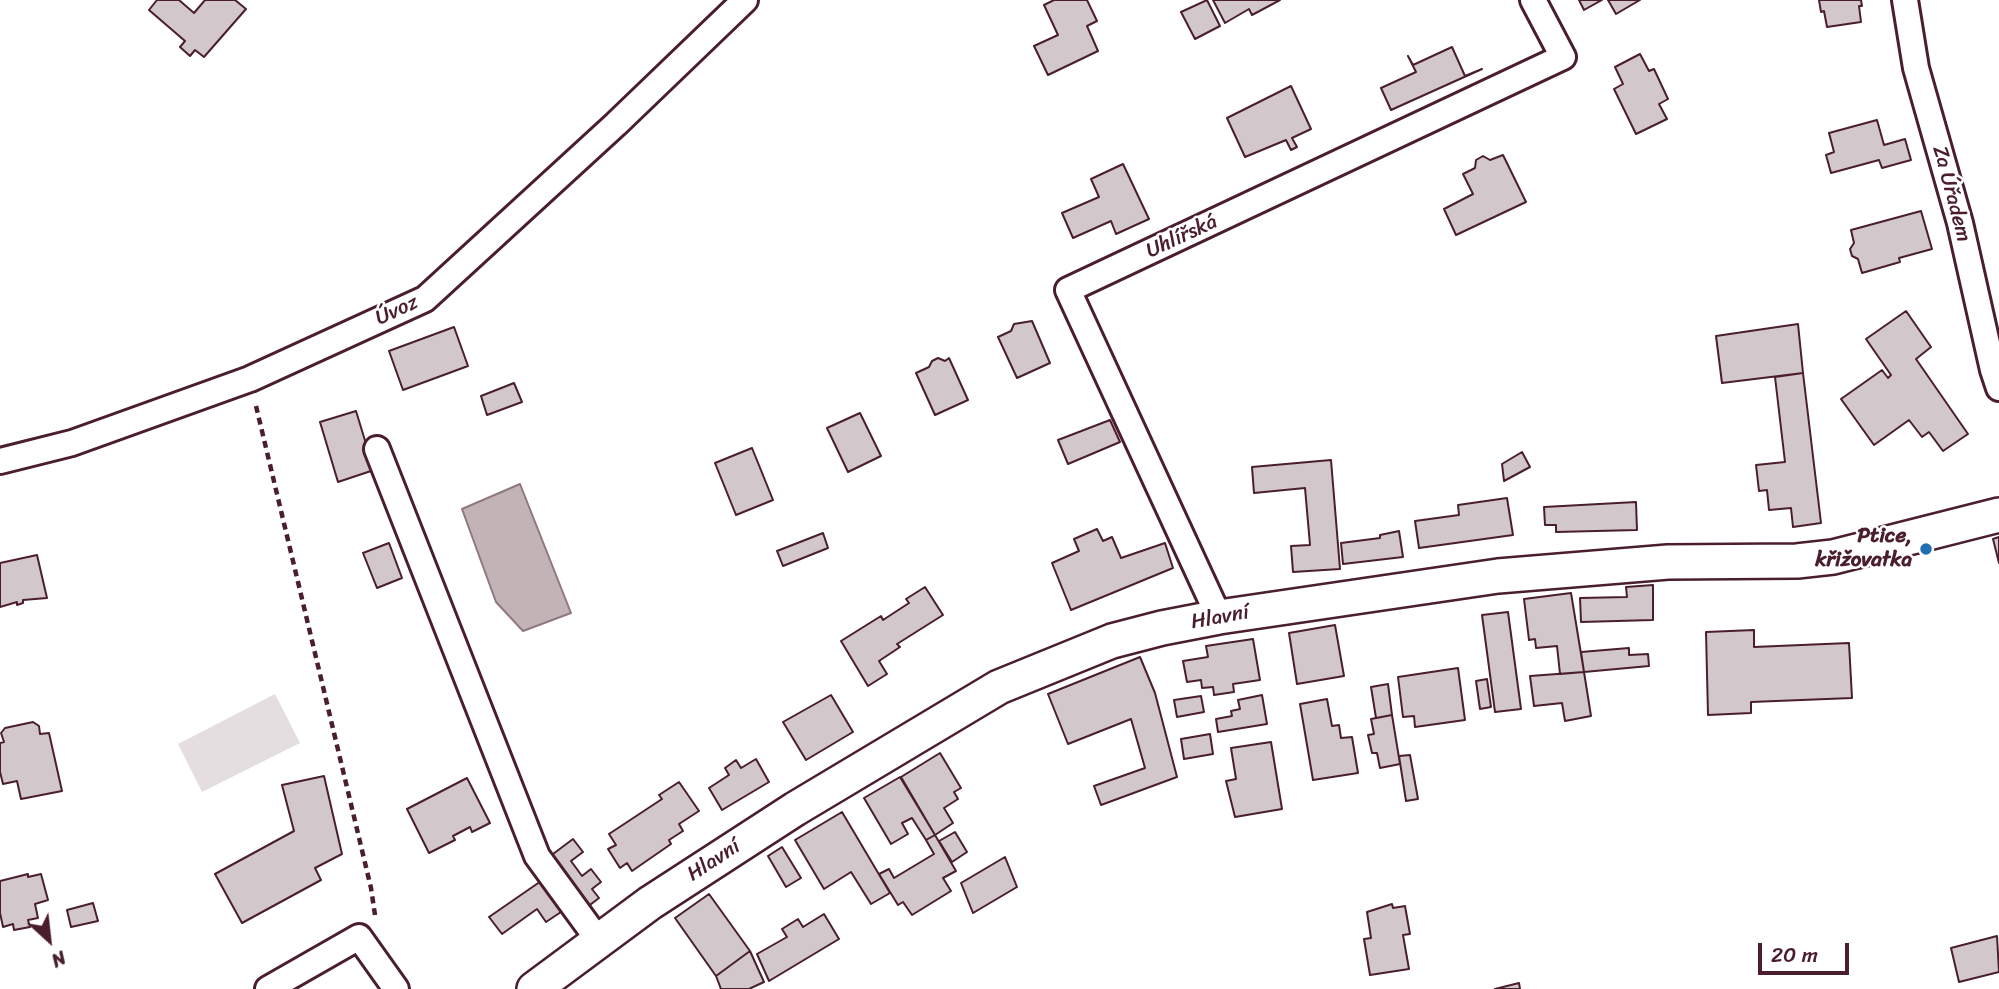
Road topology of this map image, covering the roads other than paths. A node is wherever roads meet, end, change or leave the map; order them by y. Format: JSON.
{"nodes":[{"id":1,"x":745,"y":0,"type":"edge"},
{"id":2,"x":1533,"y":0,"type":"edge"},
{"id":3,"x":1905,"y":0,"type":"edge"},
{"id":4,"x":1999,"y":388,"type":"edge"},
{"id":5,"x":377,"y":449,"type":"dead end"},
{"id":6,"x":0,"y":461,"type":"edge"},
{"id":7,"x":1999,"y":515,"type":"edge"},
{"id":8,"x":1219,"y":617,"type":"junction"},
{"id":9,"x":599,"y":941,"type":"junction"},
{"id":10,"x":268,"y":989,"type":"edge"},
{"id":11,"x":396,"y":989,"type":"edge"},
{"id":12,"x":534,"y":989,"type":"edge"}],
"edges":[{"from":1,"to":6,"type":"street","name":"Úvoz"},
{"from":2,"to":8,"type":"street","name":"Uhlířská"},
{"from":3,"to":4,"type":"street","name":"Za Úřadem"},
{"from":5,"to":9,"type":"street"},
{"from":7,"to":8,"type":"main road","name":"Hlavní"},
{"from":8,"to":9,"type":"main road","name":"Hlavní"},
{"from":9,"to":12,"type":"main road","name":"Hlavní"},
{"from":10,"to":11,"type":"street"}]}
